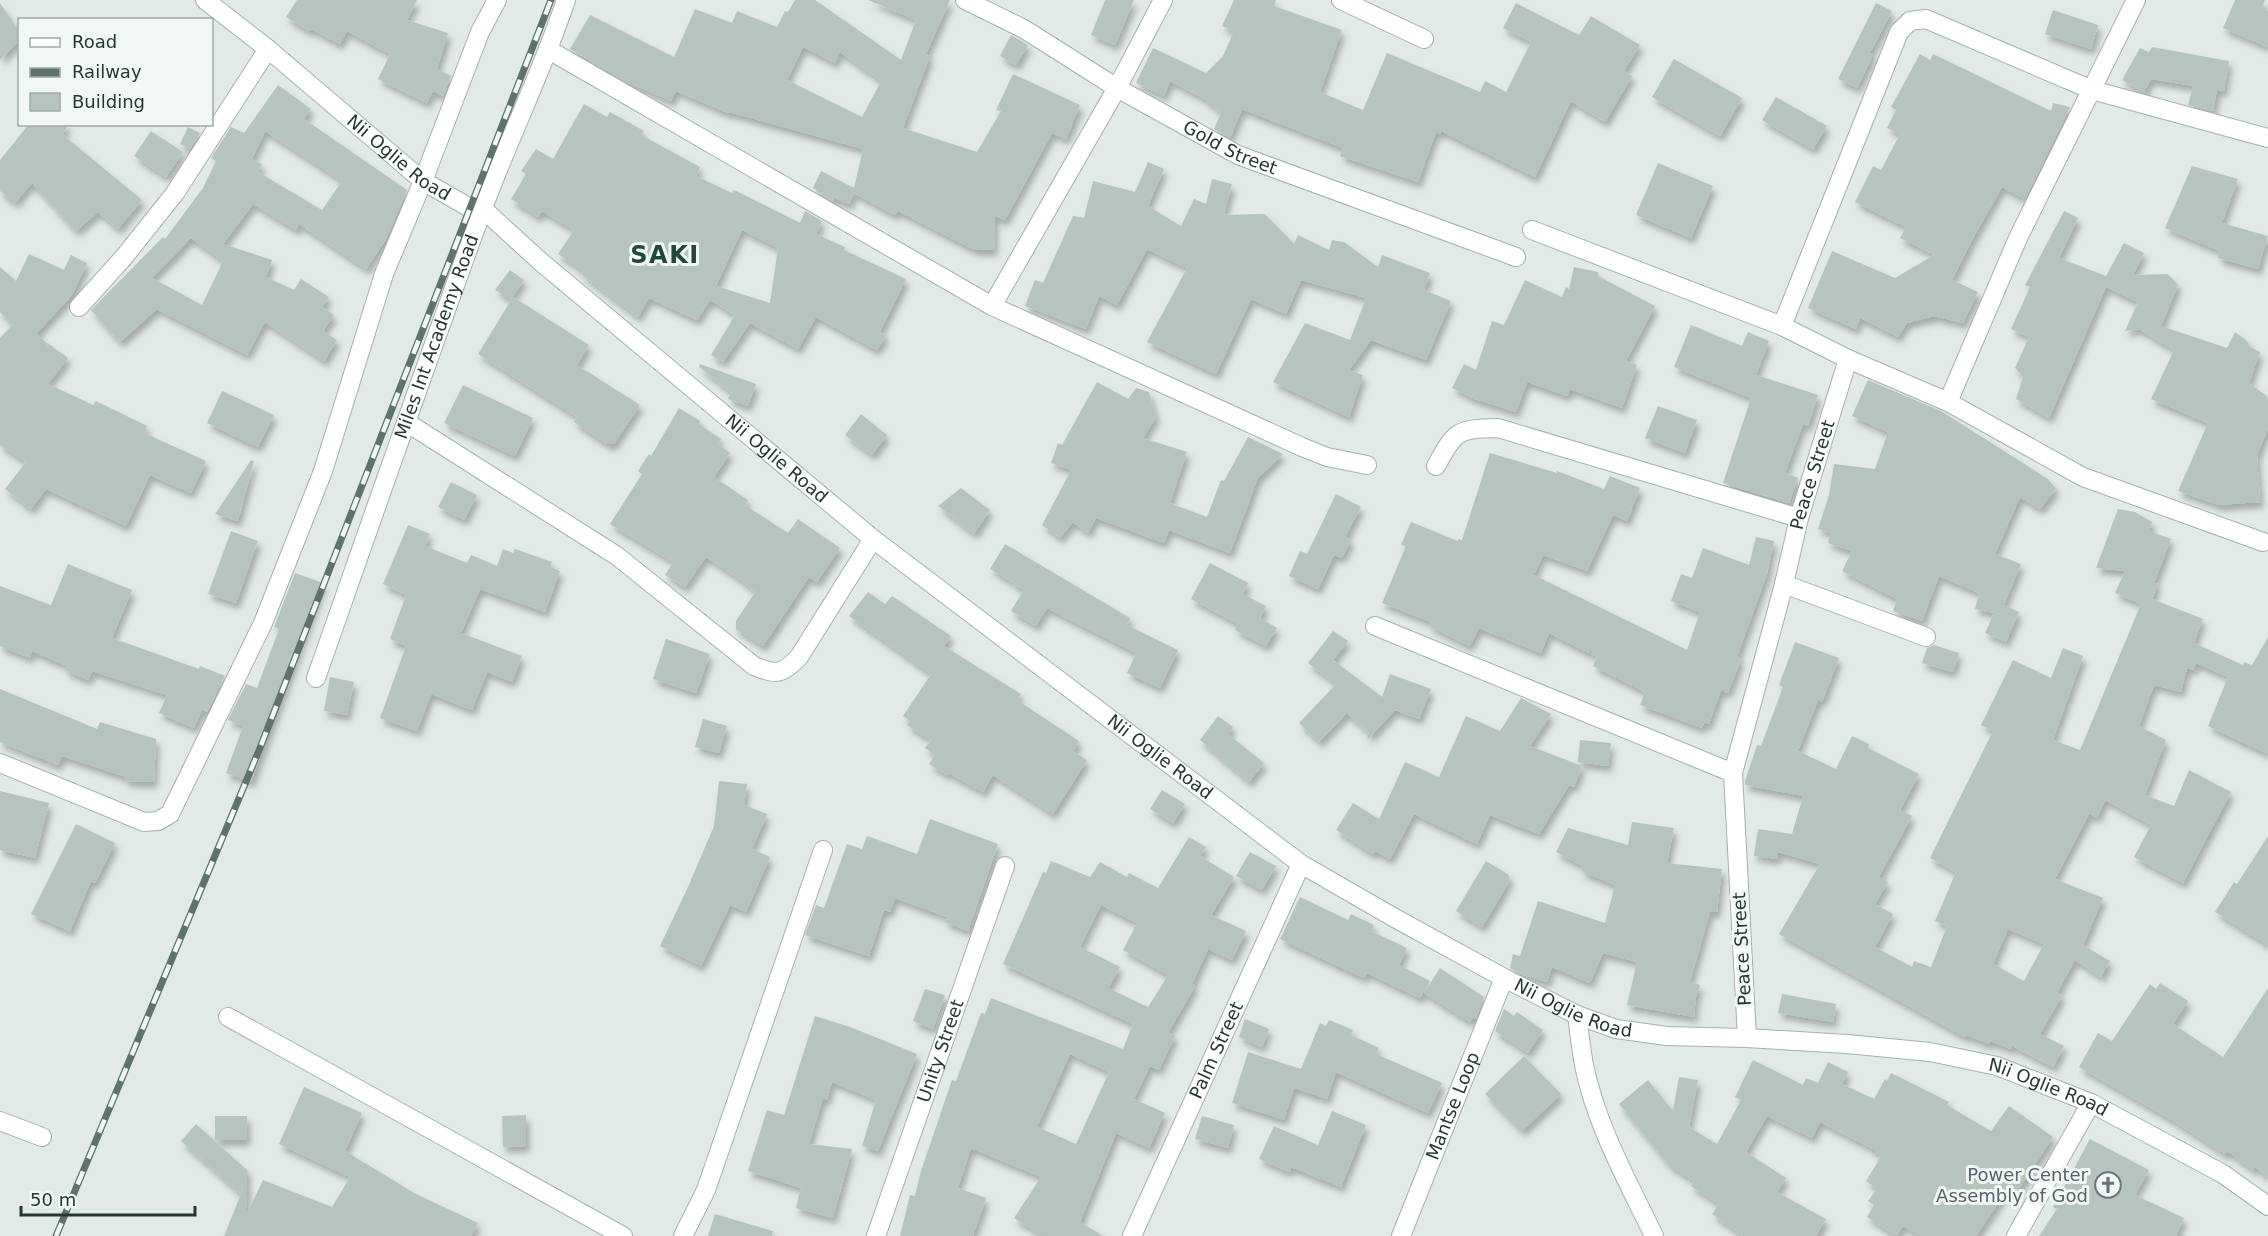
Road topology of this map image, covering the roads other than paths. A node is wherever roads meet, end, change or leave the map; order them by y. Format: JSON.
{"nodes":[{"id":1,"x":205,"y":0,"type":"edge"},
{"id":2,"x":497,"y":0,"type":"edge"},
{"id":3,"x":566,"y":0,"type":"edge"},
{"id":4,"x":964,"y":0,"type":"edge"},
{"id":5,"x":1163,"y":0,"type":"edge"},
{"id":6,"x":1341,"y":0,"type":"edge"},
{"id":7,"x":2136,"y":0,"type":"edge"},
{"id":8,"x":1424,"y":39,"type":"dead end"},
{"id":9,"x":268,"y":49,"type":"junction"},
{"id":10,"x":549,"y":50,"type":"junction"},
{"id":11,"x":1118,"y":88,"type":"junction"},
{"id":12,"x":2092,"y":90,"type":"junction"},
{"id":13,"x":2268,"y":138,"type":"edge"},
{"id":14,"x":423,"y":181,"type":"junction"},
{"id":15,"x":483,"y":209,"type":"junction"},
{"id":16,"x":1532,"y":230,"type":"dead end"},
{"id":17,"x":1516,"y":257,"type":"dead end"},
{"id":18,"x":992,"y":306,"type":"junction"},
{"id":19,"x":79,"y":307,"type":"dead end"},
{"id":20,"x":1782,"y":326,"type":"junction"},
{"id":21,"x":1848,"y":359,"type":"junction"},
{"id":22,"x":1948,"y":402,"type":"junction"},
{"id":23,"x":406,"y":422,"type":"junction"},
{"id":24,"x":1367,"y":465,"type":"dead end"},
{"id":25,"x":1436,"y":466,"type":"dead end"},
{"id":26,"x":1799,"y":518,"type":"junction"},
{"id":27,"x":2266,"y":538,"type":"edge"},
{"id":28,"x":873,"y":539,"type":"junction"},
{"id":29,"x":1784,"y":584,"type":"junction"},
{"id":30,"x":1375,"y":626,"type":"dead end"},
{"id":31,"x":1926,"y":637,"type":"dead end"},
{"id":32,"x":316,"y":678,"type":"dead end"},
{"id":33,"x":0,"y":763,"type":"edge"},
{"id":34,"x":1733,"y":773,"type":"junction"},
{"id":35,"x":822,"y":850,"type":"dead end"},
{"id":36,"x":1301,"y":864,"type":"junction"},
{"id":37,"x":1005,"y":866,"type":"dead end"},
{"id":38,"x":1504,"y":978,"type":"junction"},
{"id":39,"x":1577,"y":1015,"type":"junction"},
{"id":40,"x":228,"y":1017,"type":"dead end"},
{"id":41,"x":1747,"y":1038,"type":"junction"},
{"id":42,"x":2091,"y":1103,"type":"junction"},
{"id":43,"x":0,"y":1121,"type":"edge"},
{"id":44,"x":42,"y":1137,"type":"dead end"},
{"id":45,"x":2268,"y":1206,"type":"edge"},
{"id":46,"x":623,"y":1236,"type":"edge"},
{"id":47,"x":683,"y":1236,"type":"edge"},
{"id":48,"x":876,"y":1236,"type":"edge"},
{"id":49,"x":1132,"y":1236,"type":"edge"},
{"id":50,"x":1401,"y":1236,"type":"edge"},
{"id":51,"x":1654,"y":1236,"type":"edge"},
{"id":52,"x":2016,"y":1236,"type":"edge"}],
"edges":[{"from":1,"to":9,"type":"street","name":"Nii Oglie Road"},
{"from":2,"to":14,"type":"street"},
{"from":3,"to":10,"type":"street","name":"Miles Int Academy Road"},
{"from":4,"to":11,"type":"street","name":"Gold Street"},
{"from":5,"to":11,"type":"street"},
{"from":6,"to":8,"type":"street"},
{"from":7,"to":12,"type":"street"},
{"from":9,"to":14,"type":"street","name":"Nii Oglie Road"},
{"from":9,"to":19,"type":"street"},
{"from":10,"to":15,"type":"street","name":"Miles Int Academy Road"},
{"from":10,"to":18,"type":"street"},
{"from":11,"to":17,"type":"street","name":"Gold Street"},
{"from":11,"to":18,"type":"street"},
{"from":12,"to":13,"type":"street"},
{"from":12,"to":20,"type":"street"},
{"from":12,"to":22,"type":"street"},
{"from":14,"to":15,"type":"street","name":"Nii Oglie Road"},
{"from":14,"to":33,"type":"street"},
{"from":15,"to":23,"type":"street","name":"Miles Int Academy Road"},
{"from":15,"to":28,"type":"street","name":"Nii Oglie Road"},
{"from":16,"to":20,"type":"street"},
{"from":18,"to":24,"type":"street"},
{"from":20,"to":21,"type":"street"},
{"from":21,"to":22,"type":"street"},
{"from":21,"to":26,"type":"street","name":"Peace Street"},
{"from":22,"to":27,"type":"street"},
{"from":23,"to":28,"type":"street"},
{"from":23,"to":32,"type":"street","name":"Miles Int Academy Road"},
{"from":25,"to":26,"type":"street"},
{"from":26,"to":29,"type":"street","name":"Peace Street"},
{"from":28,"to":36,"type":"street","name":"Nii Oglie Road"},
{"from":29,"to":31,"type":"street"},
{"from":29,"to":34,"type":"street","name":"Peace Street"},
{"from":30,"to":34,"type":"street"},
{"from":34,"to":41,"type":"street","name":"Peace Street"},
{"from":35,"to":47,"type":"street"},
{"from":36,"to":38,"type":"street","name":"Nii Oglie Road"},
{"from":36,"to":49,"type":"street","name":"Palm Street"},
{"from":37,"to":48,"type":"street","name":"Unity Street"},
{"from":38,"to":39,"type":"street","name":"Nii Oglie Road"},
{"from":38,"to":50,"type":"street","name":"Mantse Loop"},
{"from":39,"to":41,"type":"street","name":"Nii Oglie Road"},
{"from":39,"to":51,"type":"street"},
{"from":40,"to":46,"type":"street"},
{"from":41,"to":42,"type":"street","name":"Nii Oglie Road"},
{"from":42,"to":45,"type":"street","name":"Nii Oglie Road"},
{"from":42,"to":52,"type":"street"},
{"from":43,"to":44,"type":"street"}]}
